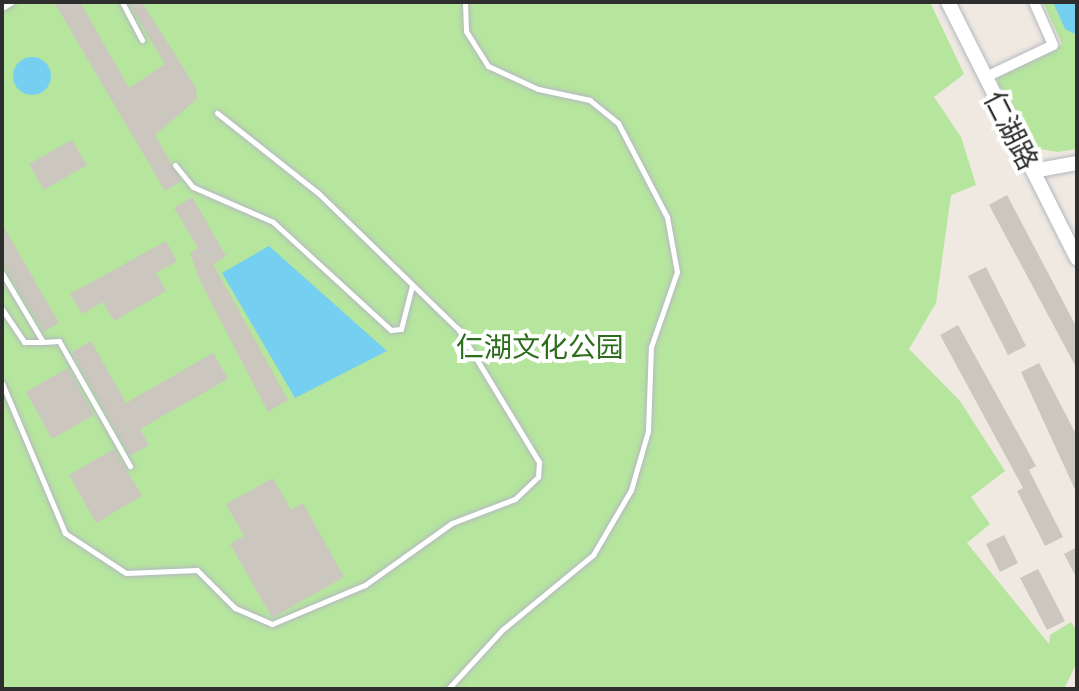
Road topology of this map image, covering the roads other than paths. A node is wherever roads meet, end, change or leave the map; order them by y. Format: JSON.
{"nodes":[{"id":1,"x":12,"y":2,"type":"edge"},
{"id":2,"x":122,"y":2,"type":"edge"},
{"id":3,"x":465,"y":2,"type":"edge"},
{"id":4,"x":948,"y":2,"type":"edge"},
{"id":5,"x":1034,"y":2,"type":"edge"},
{"id":6,"x":2,"y":8,"type":"edge"},
{"id":7,"x":142,"y":40,"type":"dead end"},
{"id":8,"x":986,"y":77,"type":"junction"},
{"id":9,"x":217,"y":113,"type":"dead end"},
{"id":10,"x":1077,"y":163,"type":"edge"},
{"id":11,"x":175,"y":165,"type":"dead end"},
{"id":12,"x":1033,"y":171,"type":"junction"},
{"id":13,"x":1077,"y":258,"type":"edge"},
{"id":14,"x":2,"y":273,"type":"edge"},
{"id":15,"x":412,"y":286,"type":"junction"},
{"id":16,"x":2,"y":309,"type":"edge"},
{"id":17,"x":43,"y":342,"type":"junction"},
{"id":18,"x":2,"y":383,"type":"edge"},
{"id":19,"x":130,"y":466,"type":"dead end"},
{"id":20,"x":448,"y":689,"type":"edge"}],
"edges":[{"from":1,"to":6,"type":"lane"},
{"from":2,"to":7,"type":"lane"},
{"from":3,"to":20,"type":"lane"},
{"from":4,"to":8,"type":"street","name":"仁湖路"},
{"from":5,"to":8,"type":"street"},
{"from":8,"to":12,"type":"street","name":"仁湖路"},
{"from":9,"to":15,"type":"lane"},
{"from":10,"to":12,"type":"street"},
{"from":11,"to":15,"type":"lane"},
{"from":12,"to":13,"type":"street","name":"仁湖路"},
{"from":14,"to":17,"type":"lane"},
{"from":15,"to":18,"type":"lane"},
{"from":16,"to":17,"type":"lane"},
{"from":17,"to":19,"type":"lane"}]}
